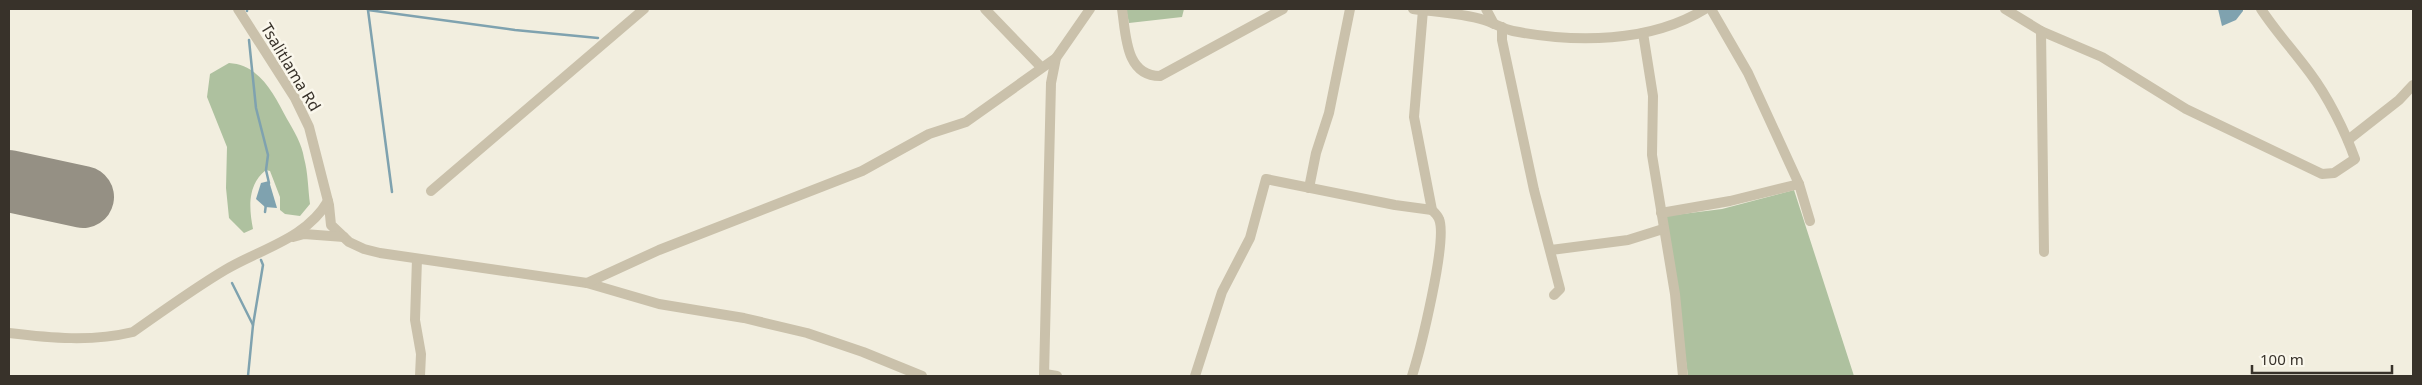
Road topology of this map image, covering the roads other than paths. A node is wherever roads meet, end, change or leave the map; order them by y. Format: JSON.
{"nodes":[{"id":1,"x":238,"y":9,"type":"edge"},
{"id":2,"x":644,"y":9,"type":"edge"},
{"id":3,"x":985,"y":9,"type":"edge"},
{"id":4,"x":1090,"y":9,"type":"edge"},
{"id":5,"x":1122,"y":9,"type":"edge"},
{"id":6,"x":1283,"y":9,"type":"edge"},
{"id":7,"x":1350,"y":9,"type":"edge"},
{"id":8,"x":1418,"y":9,"type":"edge"},
{"id":9,"x":1486,"y":9,"type":"edge"},
{"id":10,"x":1705,"y":9,"type":"edge"},
{"id":11,"x":1711,"y":9,"type":"edge"},
{"id":12,"x":2005,"y":9,"type":"edge"},
{"id":13,"x":2261,"y":9,"type":"edge"},
{"id":14,"x":1498,"y":26,"type":"junction"},
{"id":15,"x":2040,"y":31,"type":"junction"},
{"id":16,"x":1643,"y":33,"type":"junction"},
{"id":17,"x":1056,"y":58,"type":"junction"},
{"id":18,"x":1041,"y":67,"type":"junction"},
{"id":19,"x":2413,"y":85,"type":"edge"},
{"id":20,"x":2348,"y":140,"type":"junction"},
{"id":21,"x":1799,"y":184,"type":"junction"},
{"id":22,"x":1309,"y":188,"type":"junction"},
{"id":23,"x":431,"y":191,"type":"dead end"},
{"id":24,"x":328,"y":201,"type":"junction"},
{"id":25,"x":1432,"y":210,"type":"junction"},
{"id":26,"x":1661,"y":213,"type":"junction"},
{"id":27,"x":315,"y":217,"type":"junction"},
{"id":28,"x":1810,"y":221,"type":"dead end"},
{"id":29,"x":330,"y":222,"type":"junction"},
{"id":30,"x":1664,"y":229,"type":"junction"},
{"id":31,"x":320,"y":235,"type":"junction"},
{"id":32,"x":344,"y":236,"type":"junction"},
{"id":33,"x":290,"y":237,"type":"junction"},
{"id":34,"x":1552,"y":250,"type":"junction"},
{"id":35,"x":2044,"y":252,"type":"dead end"},
{"id":36,"x":417,"y":259,"type":"junction"},
{"id":37,"x":587,"y":283,"type":"junction"},
{"id":38,"x":1554,"y":295,"type":"dead end"},
{"id":39,"x":9,"y":333,"type":"edge"},
{"id":40,"x":1044,"y":375,"type":"edge"},
{"id":41,"x":420,"y":376,"type":"edge"},
{"id":42,"x":922,"y":376,"type":"edge"},
{"id":43,"x":1057,"y":376,"type":"edge"},
{"id":44,"x":1196,"y":376,"type":"edge"},
{"id":45,"x":1412,"y":376,"type":"edge"},
{"id":46,"x":1683,"y":376,"type":"edge"}],
"edges":[{"from":1,"to":24,"type":"street","name":"Tsalitlama Rd"},
{"from":2,"to":23,"type":"street"},
{"from":3,"to":18,"type":"street"},
{"from":4,"to":17,"type":"street"},
{"from":5,"to":6,"type":"street"},
{"from":7,"to":22,"type":"street"},
{"from":8,"to":14,"type":"street"},
{"from":8,"to":25,"type":"street"},
{"from":9,"to":14,"type":"street"},
{"from":10,"to":16,"type":"street"},
{"from":11,"to":21,"type":"street"},
{"from":12,"to":15,"type":"street"},
{"from":13,"to":20,"type":"street"},
{"from":14,"to":16,"type":"street"},
{"from":14,"to":34,"type":"street"},
{"from":15,"to":20,"type":"street"},
{"from":15,"to":35,"type":"street"},
{"from":16,"to":26,"type":"street"},
{"from":17,"to":18,"type":"street"},
{"from":17,"to":40,"type":"street"},
{"from":18,"to":37,"type":"street"},
{"from":19,"to":20,"type":"street"},
{"from":21,"to":26,"type":"street"},
{"from":21,"to":28,"type":"street"},
{"from":22,"to":25,"type":"street"},
{"from":22,"to":44,"type":"street"},
{"from":24,"to":27,"type":"street"},
{"from":24,"to":29,"type":"street","name":"Tsalitlama Rd"},
{"from":25,"to":45,"type":"street"},
{"from":26,"to":30,"type":"street"},
{"from":27,"to":29,"type":"street"},
{"from":27,"to":31,"type":"street"},
{"from":27,"to":33,"type":"street"},
{"from":29,"to":31,"type":"street"},
{"from":29,"to":32,"type":"street"},
{"from":30,"to":34,"type":"street"},
{"from":30,"to":46,"type":"street"},
{"from":31,"to":32,"type":"street"},
{"from":31,"to":33,"type":"street"},
{"from":32,"to":36,"type":"street"},
{"from":33,"to":39,"type":"street"},
{"from":34,"to":38,"type":"street"},
{"from":36,"to":37,"type":"street"},
{"from":36,"to":41,"type":"street"},
{"from":37,"to":42,"type":"street"},
{"from":40,"to":43,"type":"street"}]}
